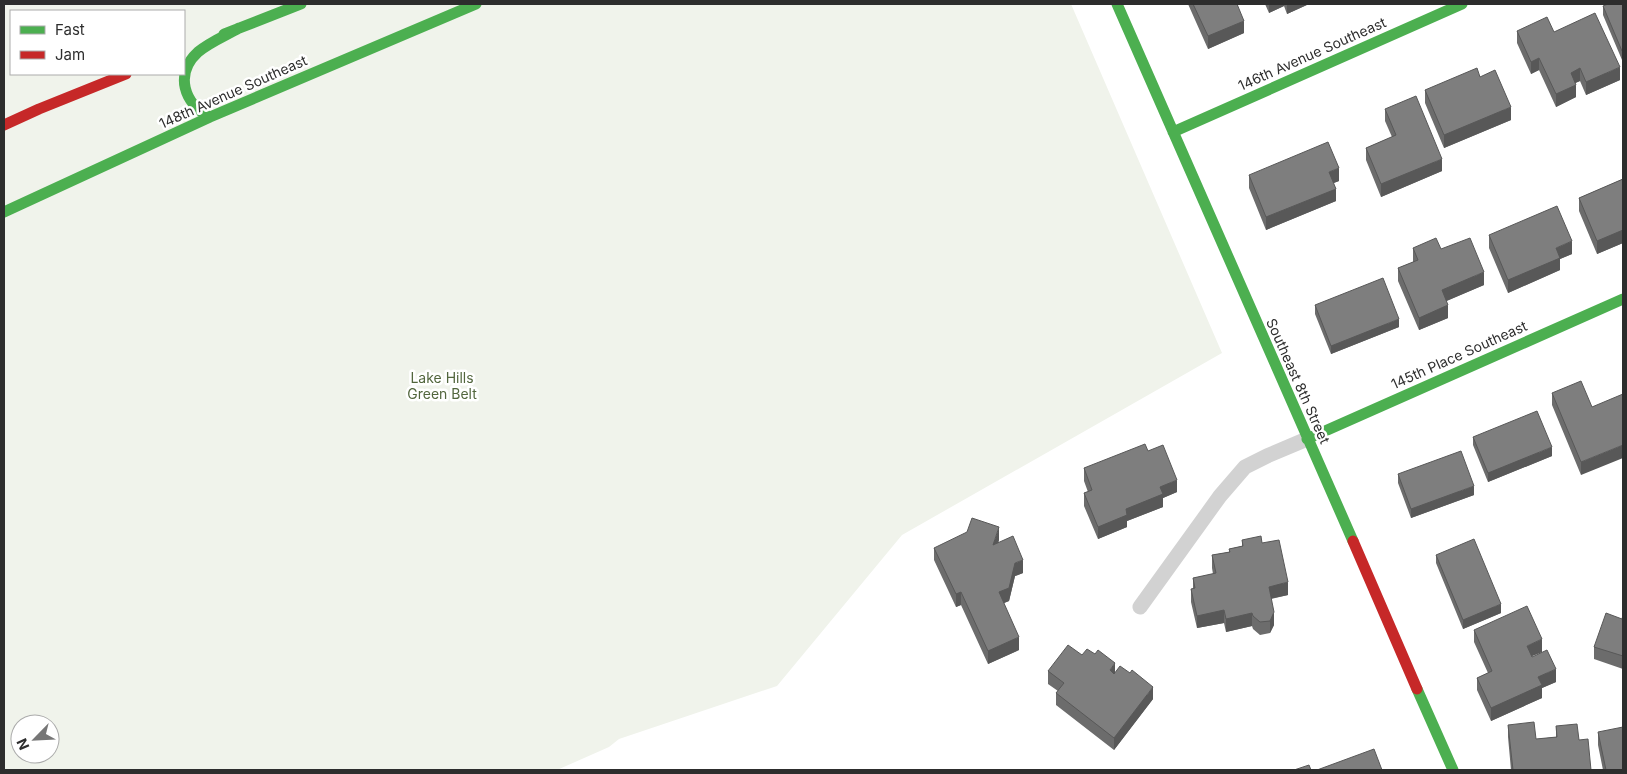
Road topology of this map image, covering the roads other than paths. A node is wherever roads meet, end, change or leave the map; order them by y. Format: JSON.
{"nodes":[{"id":1,"x":301,"y":4,"type":"edge"},
{"id":2,"x":476,"y":4,"type":"edge"},
{"id":3,"x":1117,"y":4,"type":"edge"},
{"id":4,"x":1462,"y":4,"type":"edge"},
{"id":5,"x":239,"y":28,"type":"junction"},
{"id":6,"x":185,"y":50,"type":"edge"},
{"id":7,"x":185,"y":74,"type":"edge"},
{"id":8,"x":123,"y":75,"type":"edge"},
{"id":9,"x":185,"y":75,"type":"edge"},
{"id":10,"x":210,"y":117,"type":"junction"},
{"id":11,"x":4,"y":125,"type":"edge"},
{"id":12,"x":1173,"y":132,"type":"junction"},
{"id":13,"x":4,"y":212,"type":"edge"},
{"id":14,"x":1623,"y":299,"type":"edge"},
{"id":15,"x":1308,"y":439,"type":"junction"},
{"id":16,"x":1140,"y":607,"type":"dead end"},
{"id":17,"x":1453,"y":770,"type":"edge"}],
"edges":[{"from":1,"to":5,"type":"street"},
{"from":2,"to":10,"type":"street","name":"148th Avenue Southeast"},
{"from":3,"to":12,"type":"street","name":"Southeast 8th Street"},
{"from":4,"to":12,"type":"street","name":"146th Avenue Southeast"},
{"from":5,"to":6,"type":"street"},
{"from":5,"to":7,"type":"street"},
{"from":8,"to":11,"type":"street"},
{"from":9,"to":10,"type":"street"},
{"from":10,"to":13,"type":"street","name":"148th Avenue Southeast"},
{"from":12,"to":15,"type":"street","name":"Southeast 8th Street"},
{"from":14,"to":15,"type":"street","name":"145th Place Southeast"},
{"from":15,"to":16,"type":"lane"},
{"from":15,"to":17,"type":"street","name":"Southeast 8th Street"}]}
